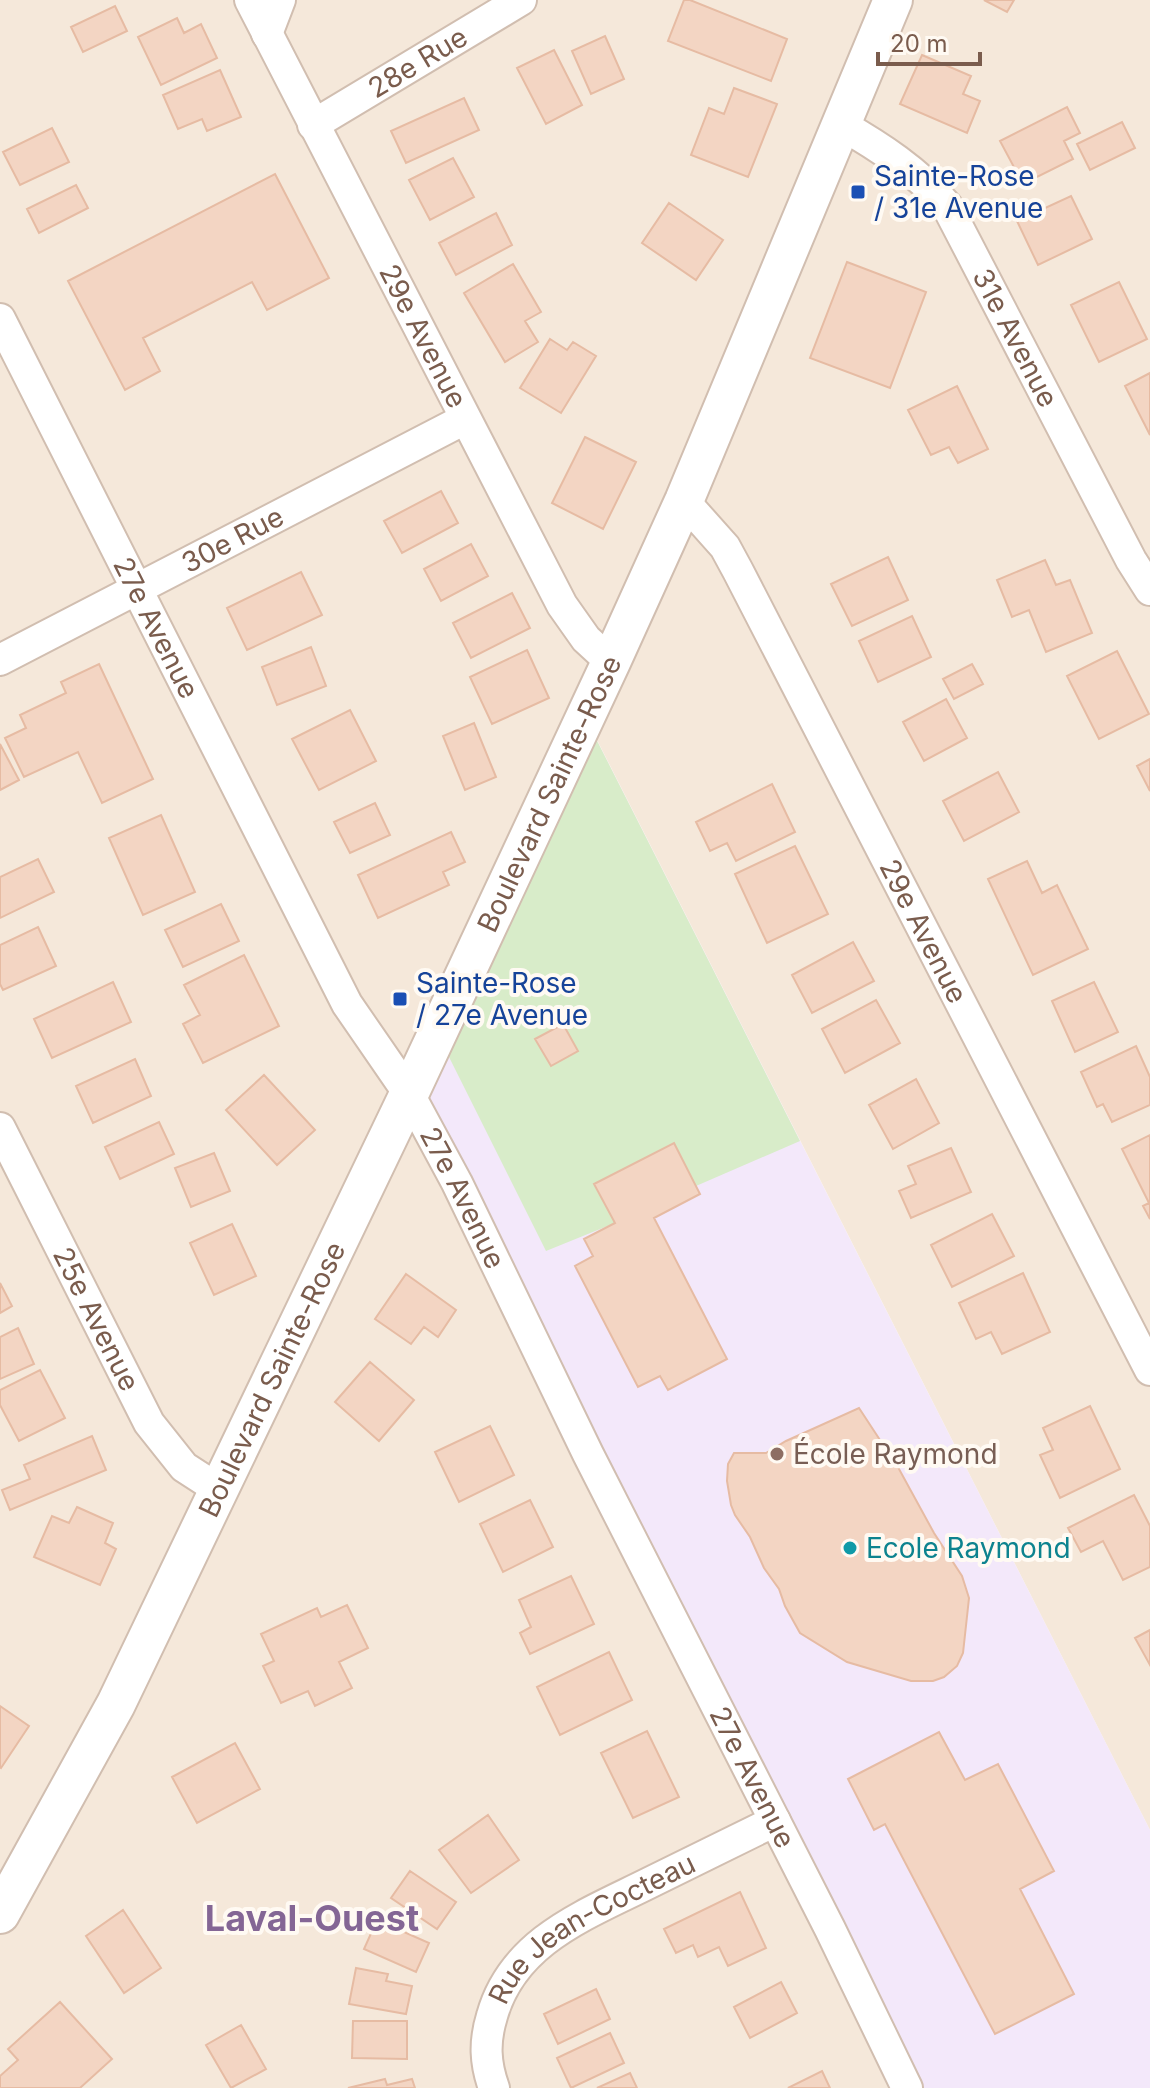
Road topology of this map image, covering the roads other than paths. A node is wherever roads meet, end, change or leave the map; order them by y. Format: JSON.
{"nodes":[{"id":1,"x":250,"y":0,"type":"edge"},
{"id":2,"x":280,"y":0,"type":"edge"},
{"id":3,"x":521,"y":0,"type":"edge"},
{"id":4,"x":893,"y":0,"type":"edge"},
{"id":5,"x":267,"y":34,"type":"junction"},
{"id":6,"x":840,"y":124,"type":"junction"},
{"id":7,"x":313,"y":125,"type":"junction"},
{"id":8,"x":0,"y":319,"type":"edge"},
{"id":9,"x":465,"y":419,"type":"junction"},
{"id":10,"x":684,"y":501,"type":"junction"},
{"id":11,"x":138,"y":589,"type":"junction"},
{"id":12,"x":1150,"y":590,"type":"edge"},
{"id":13,"x":0,"y":660,"type":"edge"},
{"id":14,"x":611,"y":662,"type":"junction"},
{"id":15,"x":409,"y":1094,"type":"junction"},
{"id":16,"x":0,"y":1128,"type":"edge"},
{"id":17,"x":1150,"y":1370,"type":"edge"},
{"id":18,"x":218,"y":1489,"type":"junction"},
{"id":19,"x":775,"y":1821,"type":"junction"},
{"id":20,"x":0,"y":1914,"type":"edge"},
{"id":21,"x":494,"y":2088,"type":"edge"},
{"id":22,"x":907,"y":2088,"type":"edge"}],
"edges":[{"from":1,"to":5,"type":"street","name":"29e Avenue"},
{"from":2,"to":5,"type":"street"},
{"from":3,"to":7,"type":"street","name":"28e Rue"},
{"from":4,"to":6,"type":"street","name":"Boulevard Sainte-Rose"},
{"from":5,"to":7,"type":"street","name":"29e Avenue"},
{"from":6,"to":10,"type":"street","name":"Boulevard Sainte-Rose"},
{"from":6,"to":12,"type":"street","name":"31e Avenue"},
{"from":7,"to":9,"type":"street","name":"29e Avenue"},
{"from":8,"to":11,"type":"street","name":"27e Avenue"},
{"from":9,"to":11,"type":"street","name":"30e Rue"},
{"from":9,"to":14,"type":"street","name":"29e Avenue"},
{"from":10,"to":14,"type":"street","name":"Boulevard Sainte-Rose"},
{"from":10,"to":17,"type":"street","name":"29e Avenue"},
{"from":11,"to":13,"type":"street","name":"30e Rue"},
{"from":11,"to":15,"type":"street","name":"27e Avenue"},
{"from":14,"to":15,"type":"street","name":"Boulevard Sainte-Rose"},
{"from":15,"to":18,"type":"street","name":"Boulevard Sainte-Rose"},
{"from":15,"to":19,"type":"street","name":"27e Avenue"},
{"from":16,"to":18,"type":"street","name":"25e Avenue"},
{"from":18,"to":20,"type":"street","name":"Boulevard Sainte-Rose"},
{"from":19,"to":21,"type":"street","name":"Rue Jean-Cocteau"},
{"from":19,"to":22,"type":"street","name":"27e Avenue"}]}
